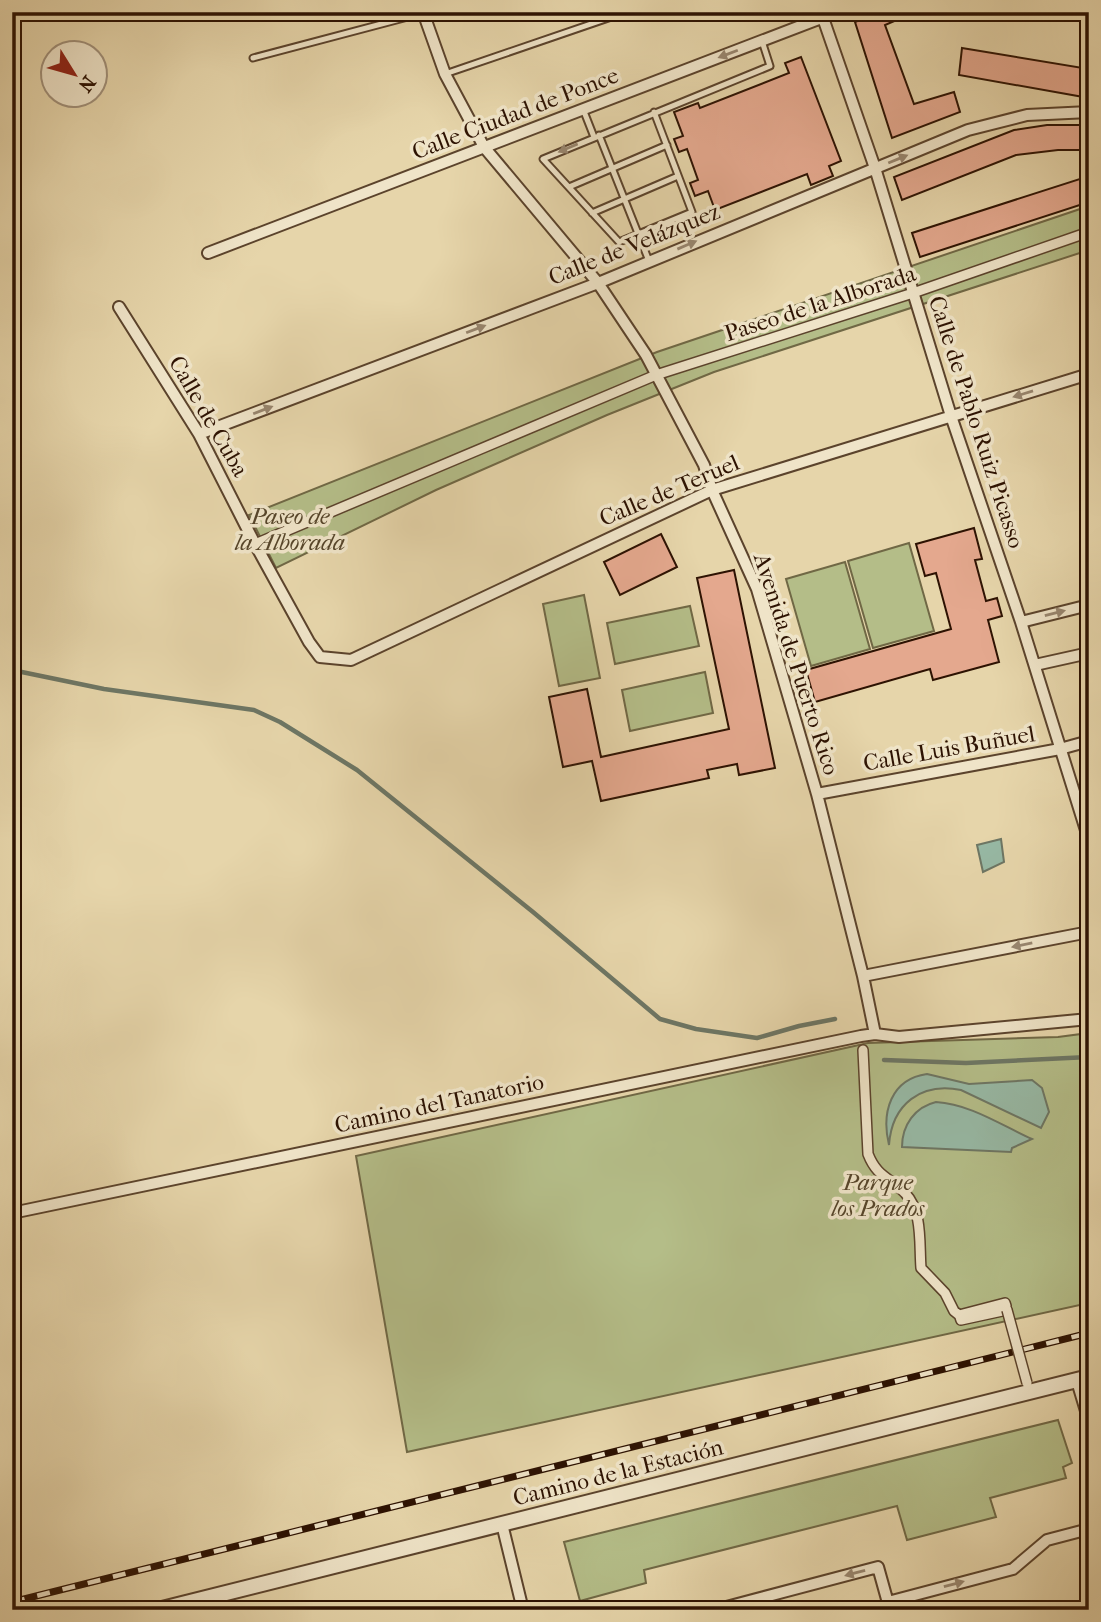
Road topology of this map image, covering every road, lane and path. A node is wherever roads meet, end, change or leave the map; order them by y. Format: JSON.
{"nodes":[{"id":1,"x":626,"y":12,"type":"edge"},
{"id":2,"x":837,"y":12,"type":"edge"},
{"id":3,"x":423,"y":13,"type":"edge"},
{"id":4,"x":823,"y":18,"type":"junction"},
{"id":5,"x":762,"y":41,"type":"junction"},
{"id":6,"x":253,"y":58,"type":"dead end"},
{"id":7,"x":445,"y":74,"type":"junction"},
{"id":8,"x":583,"y":109,"type":"junction"},
{"id":9,"x":1089,"y":111,"type":"edge"},
{"id":10,"x":654,"y":112,"type":"junction"},
{"id":11,"x":597,"y":136,"type":"junction"},
{"id":12,"x":667,"y":145,"type":"junction"},
{"id":13,"x":484,"y":147,"type":"junction"},
{"id":14,"x":612,"y":168,"type":"junction"},
{"id":15,"x":875,"y":168,"type":"junction"},
{"id":16,"x":678,"y":176,"type":"junction"},
{"id":17,"x":569,"y":187,"type":"junction"},
{"id":18,"x":624,"y":199,"type":"junction"},
{"id":19,"x":592,"y":213,"type":"junction"},
{"id":20,"x":1089,"y":232,"type":"edge"},
{"id":21,"x":639,"y":236,"type":"junction"},
{"id":22,"x":208,"y":253,"type":"dead end"},
{"id":23,"x":649,"y":261,"type":"junction"},
{"id":24,"x":598,"y":283,"type":"junction"},
{"id":25,"x":913,"y":293,"type":"junction"},
{"id":26,"x":119,"y":307,"type":"dead end"},
{"id":27,"x":1089,"y":374,"type":"edge"},
{"id":28,"x":656,"y":375,"type":"junction"},
{"id":29,"x":951,"y":416,"type":"junction"},
{"id":30,"x":199,"y":434,"type":"junction"},
{"id":31,"x":712,"y":490,"type":"junction"},
{"id":32,"x":255,"y":544,"type":"junction"},
{"id":33,"x":1089,"y":605,"type":"edge"},
{"id":34,"x":1021,"y":622,"type":"junction"},
{"id":35,"x":1089,"y":653,"type":"edge"},
{"id":36,"x":320,"y":657,"type":"joint"},
{"id":37,"x":1035,"y":665,"type":"junction"},
{"id":38,"x":1089,"y":741,"type":"edge"},
{"id":39,"x":1060,"y":749,"type":"junction"},
{"id":40,"x":817,"y":794,"type":"junction"},
{"id":41,"x":1089,"y":840,"type":"edge"},
{"id":42,"x":1089,"y":932,"type":"edge"},
{"id":43,"x":863,"y":976,"type":"junction"},
{"id":44,"x":1089,"y":1019,"type":"edge"},
{"id":45,"x":875,"y":1034,"type":"junction"},
{"id":46,"x":863,"y":1050,"type":"dead end"},
{"id":47,"x":12,"y":1213,"type":"edge"},
{"id":48,"x":1083,"y":1379,"type":"edge"},
{"id":49,"x":1027,"y":1383,"type":"dead end"},
{"id":50,"x":1089,"y":1421,"type":"edge"},
{"id":51,"x":502,"y":1524,"type":"junction"},
{"id":52,"x":1089,"y":1529,"type":"edge"},
{"id":53,"x":889,"y":1606,"type":"edge"},
{"id":54,"x":158,"y":1610,"type":"edge"},
{"id":55,"x":523,"y":1610,"type":"edge"},
{"id":56,"x":715,"y":1610,"type":"edge"}],
"edges":[{"from":1,"to":7,"type":"lane"},
{"from":2,"to":4,"type":"street","name":"Calle Ciudad de Ponce"},
{"from":3,"to":6,"type":"lane"},
{"from":3,"to":7,"type":"street","name":"Avenida de Puerto Rico"},
{"from":4,"to":5,"type":"street","name":"Calle Ciudad de Ponce"},
{"from":4,"to":15,"type":"street","name":"Calle de Pablo Ruiz Picasso"},
{"from":5,"to":8,"type":"street","name":"Calle Ciudad de Ponce","one_way":true},
{"from":5,"to":10,"type":"lane"},
{"from":7,"to":13,"type":"street","name":"Avenida de Puerto Rico"},
{"from":8,"to":11,"type":"lane"},
{"from":8,"to":13,"type":"street","name":"Calle Ciudad de Ponce"},
{"from":15,"to":9,"type":"street","name":"Calle de Velázquez","one_way":true},
{"from":10,"to":11,"type":"lane"},
{"from":10,"to":12,"type":"lane"},
{"from":11,"to":14,"type":"lane"},
{"from":11,"to":17,"type":"lane","one_way":true},
{"from":12,"to":14,"type":"lane"},
{"from":12,"to":16,"type":"lane"},
{"from":13,"to":22,"type":"street","name":"Calle Ciudad de Ponce"},
{"from":13,"to":24,"type":"street","name":"Avenida de Puerto Rico"},
{"from":14,"to":17,"type":"lane"},
{"from":14,"to":18,"type":"lane"},
{"from":23,"to":15,"type":"street","name":"Calle de Velázquez","one_way":true},
{"from":15,"to":25,"type":"street","name":"Calle de Pablo Ruiz Picasso"},
{"from":16,"to":18,"type":"lane"},
{"from":16,"to":21,"type":"lane"},
{"from":17,"to":19,"type":"lane"},
{"from":18,"to":19,"type":"lane"},
{"from":18,"to":21,"type":"lane"},
{"from":19,"to":21,"type":"lane"},
{"from":20,"to":25,"type":"street","name":"Paseo de la Alborada"},
{"from":21,"to":23,"type":"lane"},
{"from":23,"to":24,"type":"street","name":"Calle de Velázquez"},
{"from":24,"to":28,"type":"street","name":"Avenida de Puerto Rico"},
{"from":30,"to":24,"type":"street","name":"Calle de Velázquez","one_way":true},
{"from":25,"to":28,"type":"street","name":"Paseo de la Alborada"},
{"from":25,"to":29,"type":"street","name":"Calle de Pablo Ruiz Picasso"},
{"from":26,"to":30,"type":"street","name":"Calle de Cuba"},
{"from":27,"to":29,"type":"street","name":"Calle de Teruel","one_way":true},
{"from":28,"to":31,"type":"street","name":"Avenida de Puerto Rico"},
{"from":28,"to":32,"type":"street","name":"Paseo de la Alborada"},
{"from":29,"to":31,"type":"street","name":"Calle de Teruel"},
{"from":29,"to":34,"type":"street","name":"Calle de Pablo Ruiz Picasso"},
{"from":30,"to":32,"type":"street","name":"Calle de Cuba"},
{"from":31,"to":36,"type":"street","name":"Calle de Teruel"},
{"from":31,"to":40,"type":"street","name":"Avenida de Puerto Rico"},
{"from":32,"to":36,"type":"street","name":"Calle de Cuba"},
{"from":34,"to":33,"type":"street","one_way":true},
{"from":34,"to":37,"type":"street","name":"Calle de Pablo Ruiz Picasso"},
{"from":35,"to":37,"type":"street"},
{"from":37,"to":39,"type":"street","name":"Calle de Pablo Ruiz Picasso"},
{"from":38,"to":39,"type":"street","name":"Calle Luis Buñuel"},
{"from":39,"to":40,"type":"street","name":"Calle Luis Buñuel"},
{"from":39,"to":41,"type":"street","name":"Calle de Pablo Ruiz Picasso"},
{"from":40,"to":43,"type":"street","name":"Avenida de Puerto Rico"},
{"from":42,"to":43,"type":"street","one_way":true},
{"from":43,"to":45,"type":"street","name":"Avenida de Puerto Rico"},
{"from":44,"to":45,"type":"street","name":"Camino del Tanatorio"},
{"from":45,"to":47,"type":"street","name":"Camino del Tanatorio"},
{"from":46,"to":49,"type":"street","bridge":true},
{"from":48,"to":50,"type":"street"},
{"from":48,"to":51,"type":"street","name":"Camino de la Estación"},
{"from":51,"to":54,"type":"street","name":"Camino de la Estación"},
{"from":51,"to":55,"type":"street"},
{"from":53,"to":52,"type":"street","one_way":true},
{"from":53,"to":56,"type":"street","one_way":true}]}
